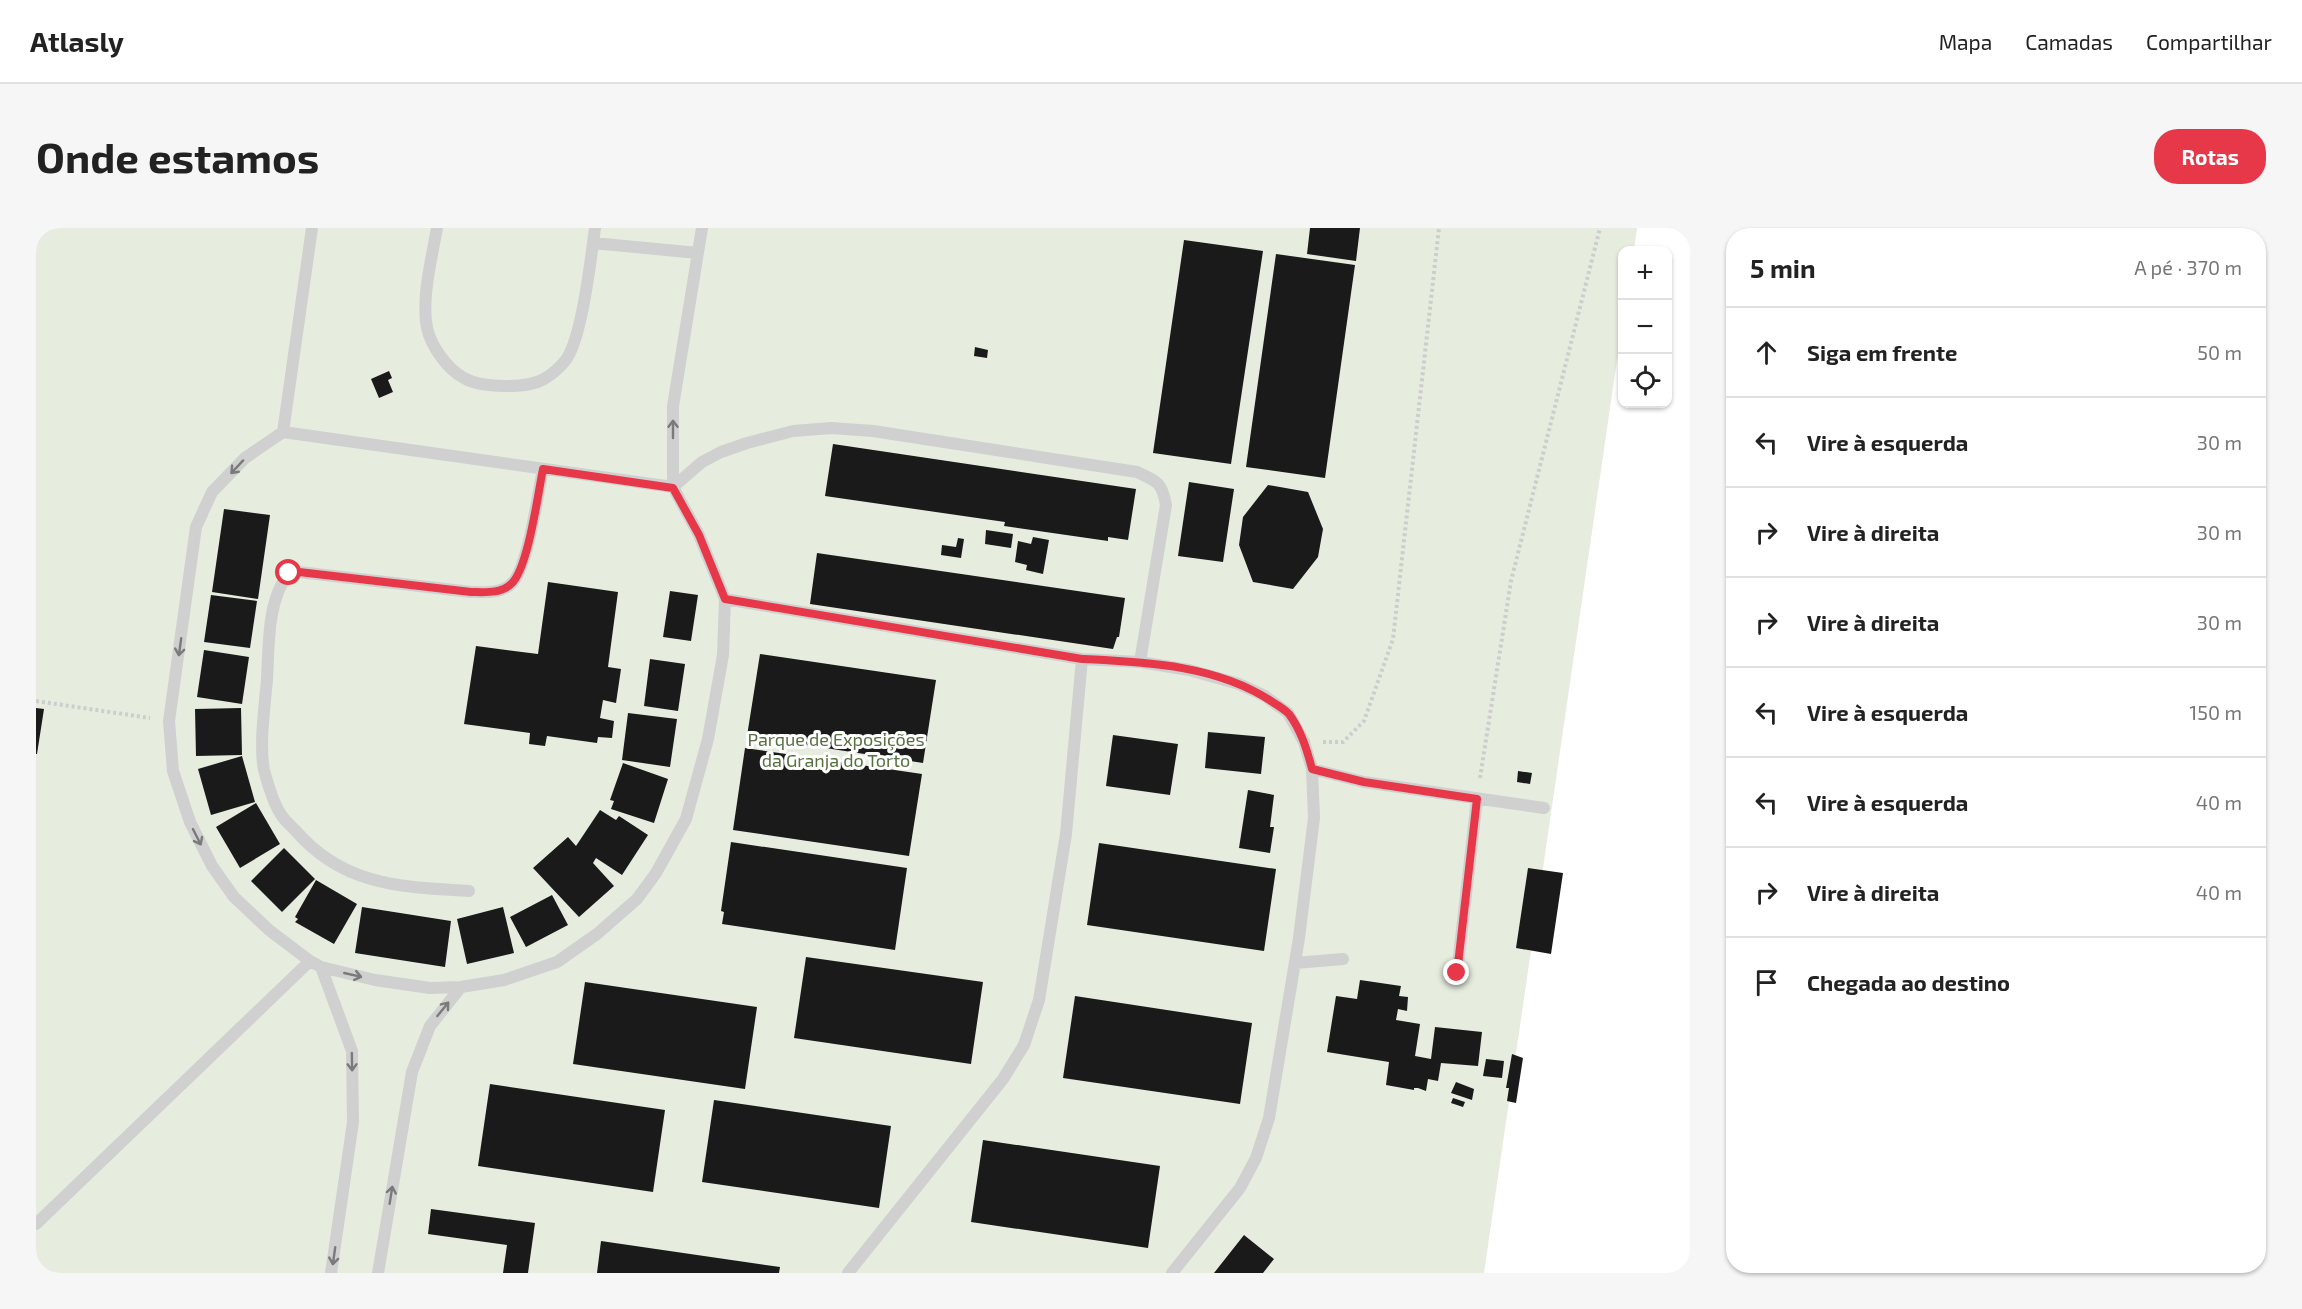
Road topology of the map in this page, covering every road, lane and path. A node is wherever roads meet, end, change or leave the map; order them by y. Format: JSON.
{"nodes":[{"id":1,"x":312,"y":228,"type":"edge"},
{"id":2,"x":437,"y":228,"type":"edge"},
{"id":3,"x":595,"y":228,"type":"edge"},
{"id":4,"x":702,"y":228,"type":"edge"},
{"id":5,"x":1439,"y":228,"type":"edge"},
{"id":6,"x":1600,"y":228,"type":"edge"},
{"id":7,"x":593,"y":243,"type":"junction"},
{"id":8,"x":698,"y":253,"type":"junction"},
{"id":9,"x":284,"y":432,"type":"junction"},
{"id":10,"x":543,"y":469,"type":"junction"},
{"id":11,"x":673,"y":488,"type":"junction"},
{"id":12,"x":725,"y":599,"type":"junction"},
{"id":13,"x":1082,"y":659,"type":"junction"},
{"id":14,"x":1140,"y":662,"type":"junction"},
{"id":15,"x":36,"y":701,"type":"edge"},
{"id":16,"x":169,"y":721,"type":"junction"},
{"id":17,"x":1304,"y":742,"type":"junction"},
{"id":18,"x":1312,"y":769,"type":"junction"},
{"id":19,"x":1477,"y":799,"type":"junction"},
{"id":20,"x":1544,"y":808,"type":"dead end"},
{"id":21,"x":469,"y":891,"type":"dead end"},
{"id":22,"x":1343,"y":959,"type":"dead end"},
{"id":23,"x":1295,"y":963,"type":"junction"},
{"id":24,"x":316,"y":964,"type":"junction"},
{"id":25,"x":1457,"y":973,"type":"dead end"},
{"id":26,"x":461,"y":987,"type":"junction"},
{"id":27,"x":36,"y":1224,"type":"edge"},
{"id":28,"x":331,"y":1273,"type":"edge"},
{"id":29,"x":378,"y":1273,"type":"edge"},
{"id":30,"x":848,"y":1273,"type":"edge"},
{"id":31,"x":1172,"y":1273,"type":"edge"}],
"edges":[{"from":1,"to":9,"type":"lane"},
{"from":2,"to":7,"type":"lane"},
{"from":3,"to":7,"type":"lane"},
{"from":4,"to":8,"type":"lane"},
{"from":5,"to":17,"type":"path"},
{"from":6,"to":19,"type":"path"},
{"from":7,"to":8,"type":"lane"},
{"from":11,"to":8,"type":"lane","one_way":true},
{"from":9,"to":10,"type":"lane"},
{"from":9,"to":16,"type":"lane","one_way":true},
{"from":10,"to":11,"type":"lane"},
{"from":10,"to":21,"type":"lane"},
{"from":11,"to":12,"type":"lane"},
{"from":11,"to":14,"type":"lane"},
{"from":12,"to":13,"type":"lane"},
{"from":12,"to":26,"type":"lane"},
{"from":13,"to":14,"type":"lane"},
{"from":13,"to":30,"type":"lane"},
{"from":14,"to":17,"type":"lane"},
{"from":15,"to":16,"type":"path"},
{"from":16,"to":24,"type":"lane","one_way":true},
{"from":17,"to":18,"type":"lane"},
{"from":18,"to":19,"type":"lane"},
{"from":18,"to":23,"type":"lane"},
{"from":19,"to":20,"type":"lane"},
{"from":19,"to":25,"type":"lane"},
{"from":22,"to":23,"type":"lane"},
{"from":23,"to":31,"type":"lane"},
{"from":24,"to":26,"type":"lane","one_way":true},
{"from":24,"to":27,"type":"lane"},
{"from":24,"to":28,"type":"lane","one_way":true},
{"from":29,"to":26,"type":"lane","one_way":true}]}
